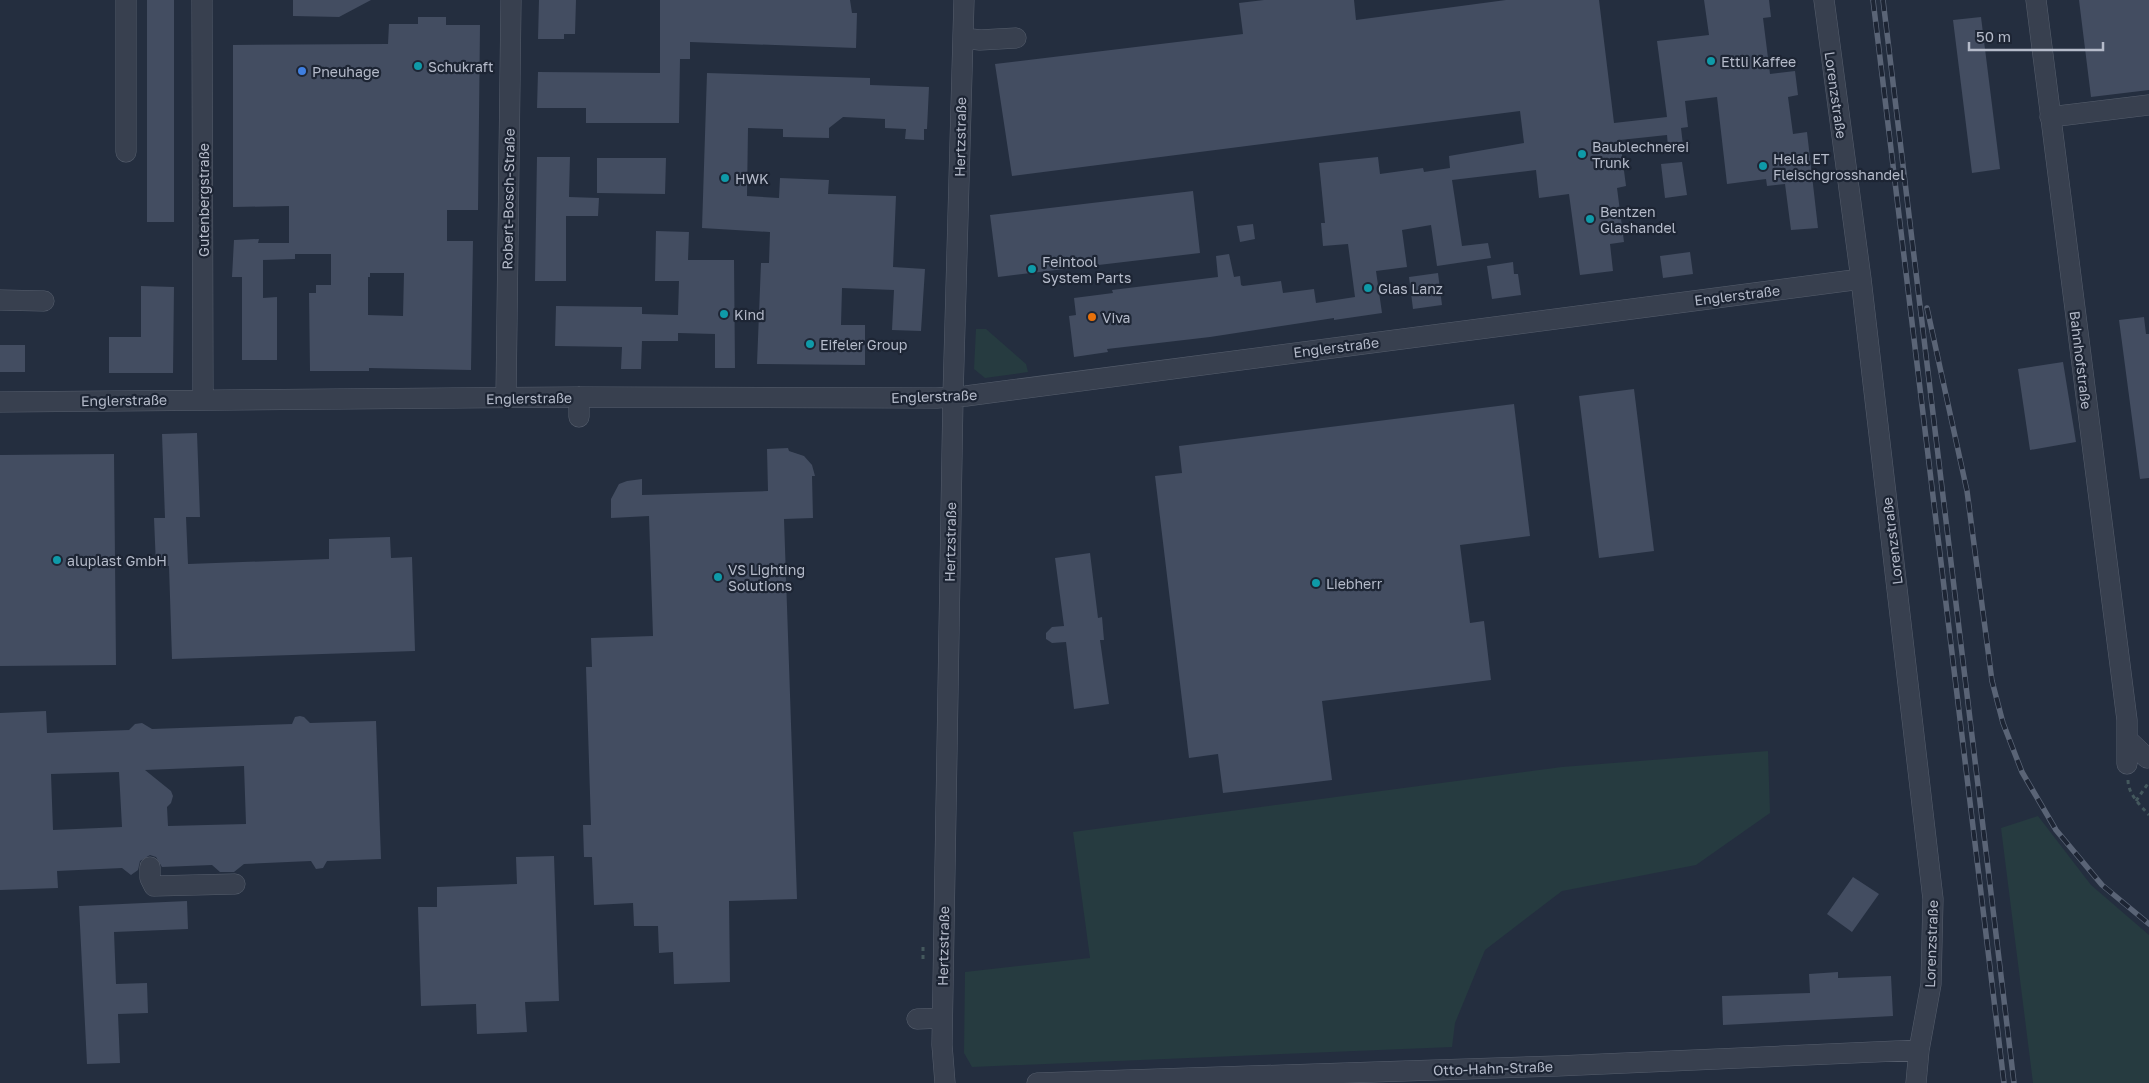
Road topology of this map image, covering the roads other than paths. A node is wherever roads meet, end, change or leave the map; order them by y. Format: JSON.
{"nodes":[{"id":1,"x":126,"y":0,"type":"edge"},
{"id":2,"x":202,"y":0,"type":"edge"},
{"id":3,"x":511,"y":0,"type":"edge"},
{"id":4,"x":964,"y":0,"type":"edge"},
{"id":5,"x":1824,"y":0,"type":"edge"},
{"id":6,"x":2036,"y":0,"type":"edge"},
{"id":7,"x":963,"y":38,"type":"junction"},
{"id":8,"x":1016,"y":38,"type":"dead end"},
{"id":9,"x":2149,"y":105,"type":"edge"},
{"id":10,"x":2050,"y":117,"type":"junction"},
{"id":11,"x":126,"y":152,"type":"dead end"},
{"id":12,"x":1861,"y":279,"type":"junction"},
{"id":13,"x":0,"y":300,"type":"edge"},
{"id":14,"x":44,"y":301,"type":"dead end"},
{"id":15,"x":953,"y":396,"type":"junction"},
{"id":16,"x":578,"y":397,"type":"junction"},
{"id":17,"x":506,"y":398,"type":"junction"},
{"id":18,"x":203,"y":399,"type":"junction"},
{"id":19,"x":0,"y":402,"type":"edge"},
{"id":20,"x":579,"y":417,"type":"dead end"},
{"id":21,"x":2127,"y":729,"type":"junction"},
{"id":22,"x":2147,"y":758,"type":"dead end"},
{"id":23,"x":2127,"y":764,"type":"road end"},
{"id":24,"x":150,"y":867,"type":"dead end"},
{"id":25,"x":235,"y":884,"type":"dead end"},
{"id":26,"x":942,"y":1018,"type":"junction"},
{"id":27,"x":917,"y":1019,"type":"dead end"},
{"id":28,"x":1919,"y":1050,"type":"junction"},
{"id":29,"x":945,"y":1083,"type":"edge"},
{"id":30,"x":1037,"y":1083,"type":"edge"},
{"id":31,"x":1916,"y":1083,"type":"edge"}],
"edges":[{"from":1,"to":11,"type":"street"},
{"from":2,"to":18,"type":"street","name":"Gutenbergstraße"},
{"from":3,"to":17,"type":"street","name":"Robert-Bosch-Straße"},
{"from":4,"to":7,"type":"street","name":"Hertzstraße"},
{"from":5,"to":12,"type":"street","name":"Lorenzstraße"},
{"from":6,"to":10,"type":"street","name":"Bahnhofstraße"},
{"from":7,"to":8,"type":"street"},
{"from":7,"to":15,"type":"street","name":"Hertzstraße"},
{"from":9,"to":10,"type":"street"},
{"from":10,"to":21,"type":"street","name":"Bahnhofstraße"},
{"from":12,"to":15,"type":"street","name":"Englerstraße"},
{"from":12,"to":28,"type":"street","name":"Lorenzstraße"},
{"from":13,"to":14,"type":"street"},
{"from":15,"to":16,"type":"street","name":"Englerstraße"},
{"from":15,"to":26,"type":"street","name":"Hertzstraße"},
{"from":16,"to":17,"type":"street","name":"Englerstraße"},
{"from":16,"to":20,"type":"street"},
{"from":17,"to":18,"type":"street","name":"Englerstraße"},
{"from":18,"to":19,"type":"street","name":"Englerstraße"},
{"from":21,"to":22,"type":"street"},
{"from":21,"to":23,"type":"street","name":"Bahnhofstraße"},
{"from":24,"to":25,"type":"street"},
{"from":26,"to":27,"type":"street"},
{"from":26,"to":29,"type":"street","name":"Hertzstraße"},
{"from":28,"to":30,"type":"street","name":"Otto-Hahn-Straße"},
{"from":28,"to":31,"type":"street","name":"Lorenzstraße"}]}
